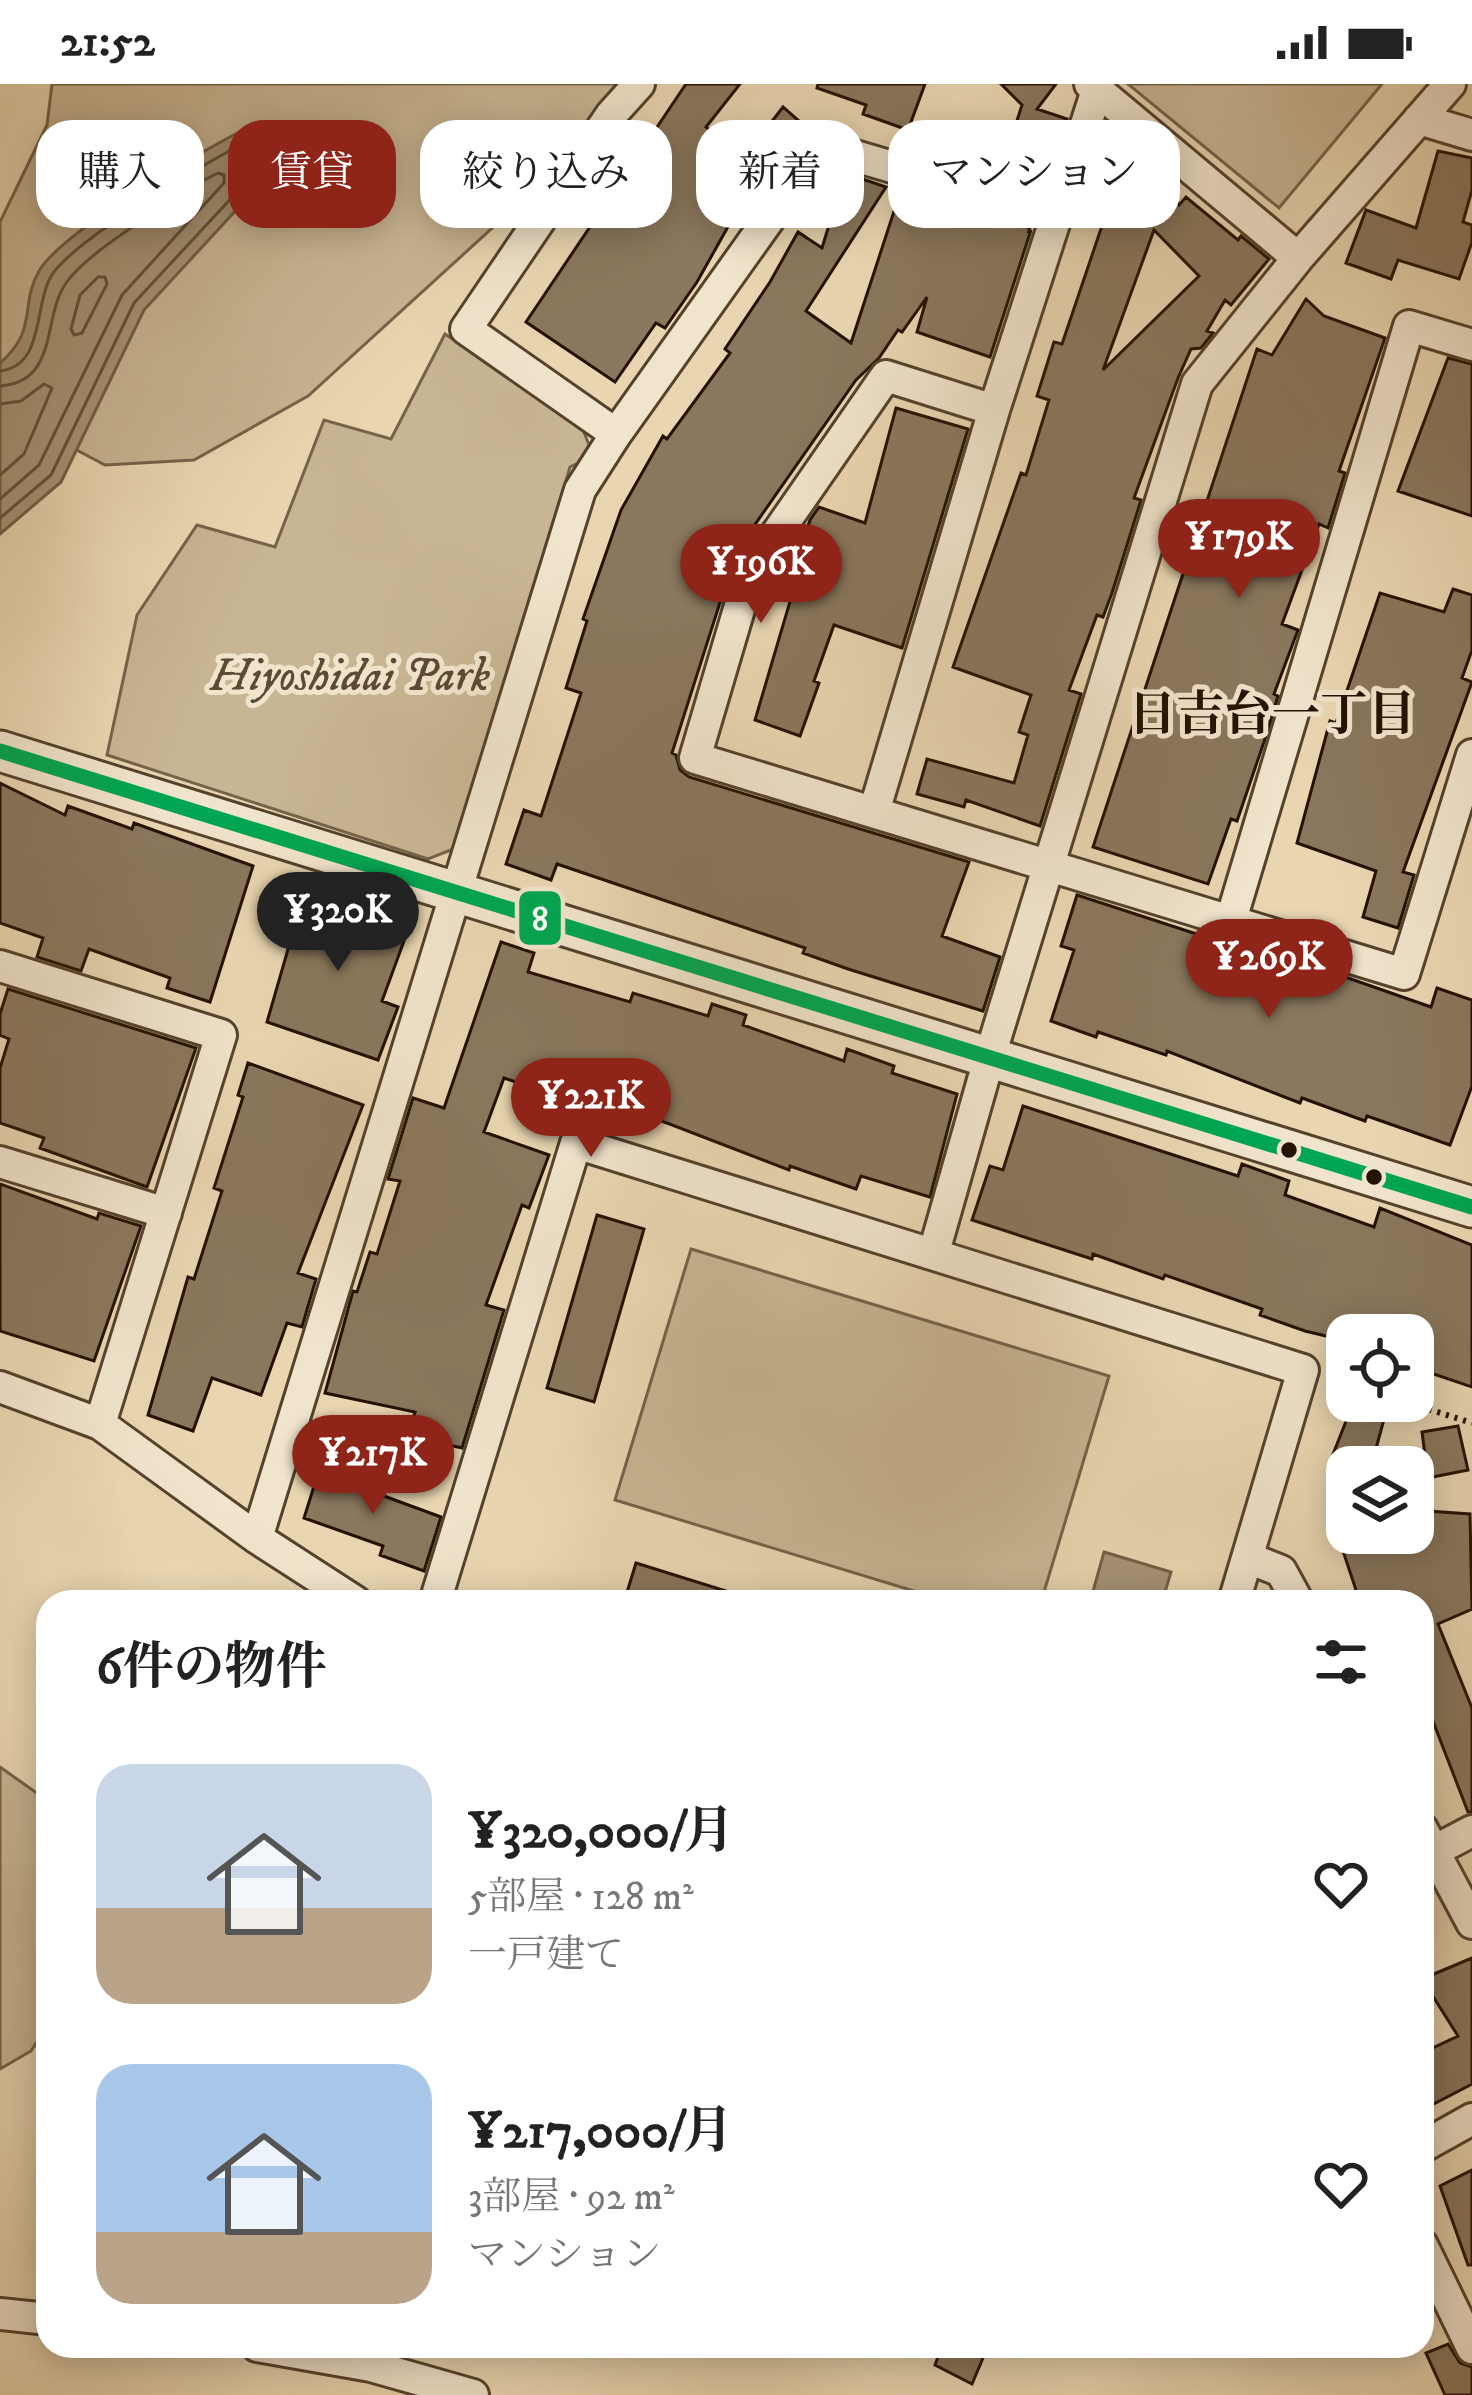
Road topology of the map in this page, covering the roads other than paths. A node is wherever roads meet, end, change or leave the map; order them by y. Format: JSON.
{"nodes":[{"id":1,"x":639,"y":84,"type":"edge"},
{"id":2,"x":1450,"y":84,"type":"edge"},
{"id":3,"x":1093,"y":87,"type":"edge"},
{"id":4,"x":1420,"y":119,"type":"junction"},
{"id":5,"x":1083,"y":120,"type":"edge"},
{"id":6,"x":1472,"y":135,"type":"edge"},
{"id":7,"x":888,"y":166,"type":"edge"},
{"id":8,"x":1051,"y":228,"type":"edge"},
{"id":9,"x":1298,"y":258,"type":"junction"},
{"id":10,"x":1472,"y":345,"type":"edge"},
{"id":11,"x":994,"y":410,"type":"junction"},
{"id":12,"x":616,"y":434,"type":"junction"},
{"id":13,"x":0,"y":751,"type":"edge"},
{"id":14,"x":1472,"y":755,"type":"edge"},
{"id":15,"x":874,"y":812,"type":"junction"},
{"id":16,"x":1050,"y":864,"type":"junction"},
{"id":17,"x":454,"y":894,"type":"junction"},
{"id":18,"x":1231,"y":920,"type":"junction"},
{"id":19,"x":0,"y":966,"type":"edge"},
{"id":20,"x":989,"y":1058,"type":"junction"},
{"id":21,"x":0,"y":1162,"type":"edge"},
{"id":22,"x":1472,"y":1207,"type":"edge"},
{"id":23,"x":166,"y":1213,"type":"junction"},
{"id":24,"x":934,"y":1252,"type":"junction"},
{"id":25,"x":0,"y":1387,"type":"edge"},
{"id":26,"x":100,"y":1424,"type":"junction"},
{"id":27,"x":257,"y":1538,"type":"junction"},
{"id":28,"x":1248,"y":1558,"type":"junction"},
{"id":29,"x":337,"y":1590,"type":"edge"},
{"id":30,"x":438,"y":1590,"type":"edge"},
{"id":31,"x":1238,"y":1590,"type":"edge"},
{"id":32,"x":1292,"y":1590,"type":"edge"},
{"id":33,"x":1472,"y":1831,"type":"edge"},
{"id":34,"x":1434,"y":1839,"type":"edge"},
{"id":35,"x":1434,"y":1851,"type":"edge"},
{"id":36,"x":1472,"y":1923,"type":"edge"},
{"id":37,"x":1472,"y":2119,"type":"edge"},
{"id":38,"x":1434,"y":2140,"type":"edge"},
{"id":39,"x":1434,"y":2270,"type":"edge"},
{"id":40,"x":0,"y":2314,"type":"edge"},
{"id":41,"x":36,"y":2317,"type":"edge"},
{"id":42,"x":1472,"y":2348,"type":"edge"},
{"id":43,"x":325,"y":2358,"type":"edge"},
{"id":44,"x":473,"y":2395,"type":"edge"}],
"edges":[{"from":1,"to":12,"type":"street"},
{"from":2,"to":4,"type":"street"},
{"from":3,"to":5,"type":"street"},
{"from":3,"to":9,"type":"street"},
{"from":4,"to":6,"type":"street"},
{"from":4,"to":9,"type":"street"},
{"from":7,"to":12,"type":"street"},
{"from":8,"to":11,"type":"street"},
{"from":9,"to":16,"type":"street"},
{"from":10,"to":18,"type":"street"},
{"from":11,"to":15,"type":"street"},
{"from":11,"to":15,"type":"street"},
{"from":12,"to":17,"type":"street"},
{"from":13,"to":17,"type":"street"},
{"from":14,"to":18,"type":"street"},
{"from":15,"to":16,"type":"street"},
{"from":16,"to":18,"type":"street"},
{"from":16,"to":20,"type":"street"},
{"from":17,"to":20,"type":"street"},
{"from":17,"to":27,"type":"street"},
{"from":19,"to":23,"type":"street"},
{"from":20,"to":22,"type":"street"},
{"from":20,"to":24,"type":"street"},
{"from":21,"to":23,"type":"street"},
{"from":23,"to":26,"type":"street"},
{"from":24,"to":28,"type":"street"},
{"from":24,"to":30,"type":"street"},
{"from":25,"to":26,"type":"street"},
{"from":26,"to":27,"type":"street"},
{"from":27,"to":29,"type":"street"},
{"from":28,"to":31,"type":"street"},
{"from":28,"to":32,"type":"street"},
{"from":33,"to":34,"type":"street"},
{"from":35,"to":36,"type":"street"},
{"from":37,"to":38,"type":"street"},
{"from":39,"to":42,"type":"street"},
{"from":40,"to":41,"type":"street"},
{"from":43,"to":44,"type":"street"}]}
